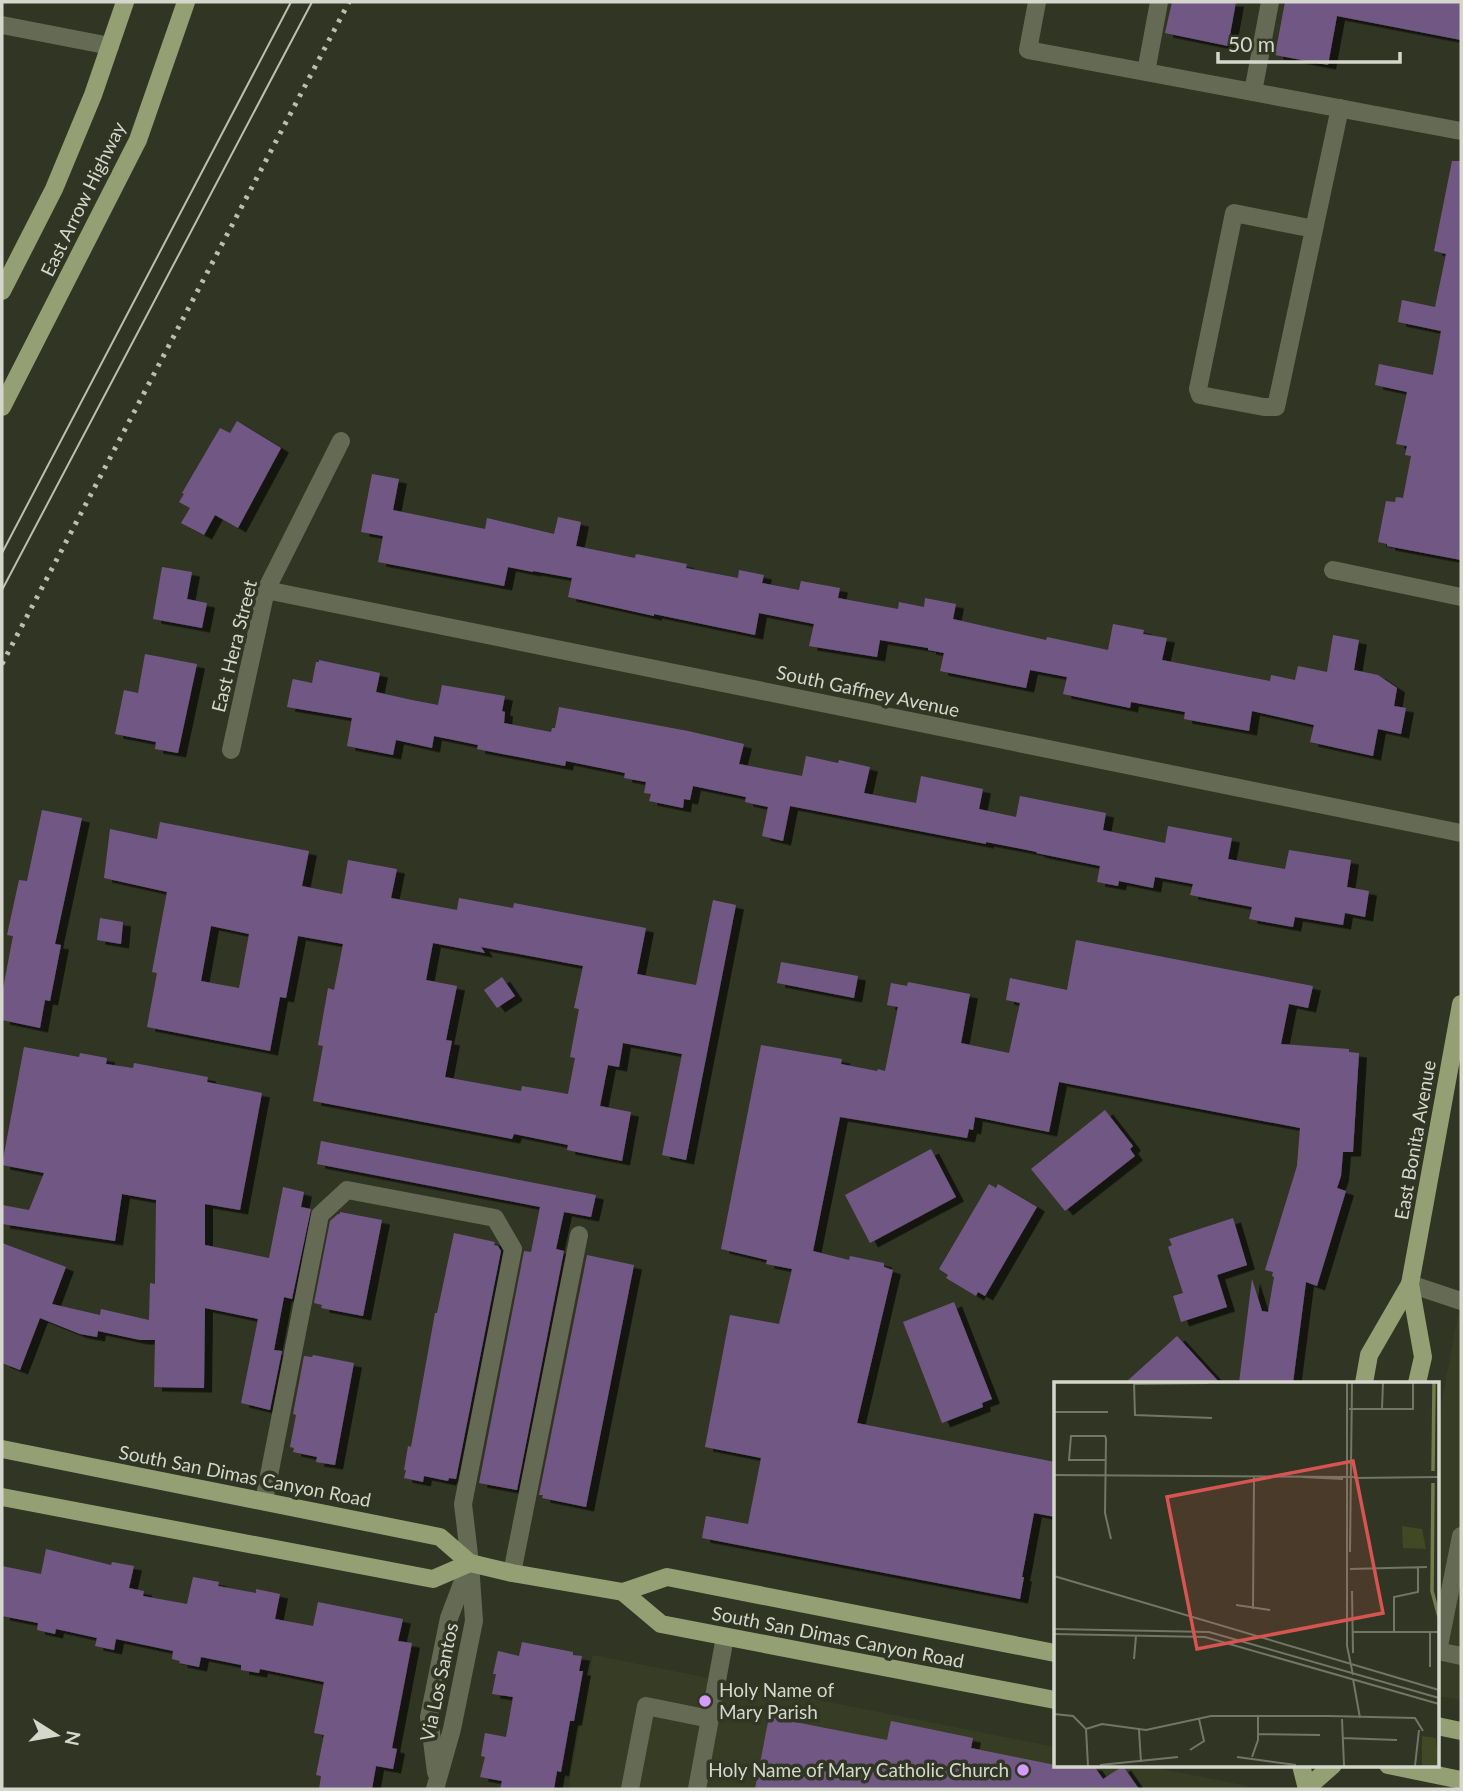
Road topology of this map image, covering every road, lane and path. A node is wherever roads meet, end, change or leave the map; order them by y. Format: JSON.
{"nodes":[{"id":1,"x":125,"y":2,"type":"edge"},
{"id":2,"x":186,"y":2,"type":"edge"},
{"id":3,"x":1037,"y":2,"type":"edge"},
{"id":4,"x":1159,"y":2,"type":"edge"},
{"id":5,"x":1270,"y":2,"type":"edge"},
{"id":6,"x":2,"y":24,"type":"edge"},
{"id":7,"x":110,"y":46,"type":"junction"},
{"id":8,"x":1146,"y":72,"type":"junction"},
{"id":9,"x":1254,"y":92,"type":"junction"},
{"id":10,"x":1340,"y":108,"type":"junction"},
{"id":11,"x":1461,"y":131,"type":"edge"},
{"id":12,"x":1314,"y":229,"type":"junction"},
{"id":13,"x":6,"y":273,"type":"edge"},
{"id":14,"x":2,"y":291,"type":"edge"},
{"id":15,"x":2,"y":407,"type":"edge"},
{"id":16,"x":341,"y":440,"type":"dead end"},
{"id":17,"x":1333,"y":570,"type":"dead end"},
{"id":18,"x":266,"y":590,"type":"junction"},
{"id":19,"x":1461,"y":597,"type":"edge"},
{"id":20,"x":230,"y":750,"type":"dead end"},
{"id":21,"x":1461,"y":833,"type":"edge"},
{"id":22,"x":1461,"y":1004,"type":"edge"},
{"id":23,"x":1457,"y":1049,"type":"edge"},
{"id":24,"x":579,"y":1235,"type":"dead end"},
{"id":25,"x":1410,"y":1284,"type":"junction"},
{"id":26,"x":1461,"y":1301,"type":"edge"},
{"id":27,"x":1364,"y":1382,"type":"edge"},
{"id":28,"x":1417,"y":1382,"type":"edge"},
{"id":29,"x":2,"y":1449,"type":"edge"},
{"id":30,"x":2,"y":1497,"type":"edge"},
{"id":31,"x":264,"y":1501,"type":"junction"},
{"id":32,"x":1461,"y":1536,"type":"edge"},
{"id":33,"x":470,"y":1563,"type":"junction"},
{"id":34,"x":512,"y":1573,"type":"junction"},
{"id":35,"x":623,"y":1592,"type":"junction"},
{"id":36,"x":724,"y":1637,"type":"junction"},
{"id":37,"x":1054,"y":1653,"type":"edge"},
{"id":38,"x":1461,"y":1656,"type":"edge"},
{"id":39,"x":1054,"y":1700,"type":"edge"},
{"id":40,"x":710,"y":1719,"type":"junction"},
{"id":41,"x":1438,"y":1726,"type":"edge"},
{"id":42,"x":1461,"y":1731,"type":"edge"},
{"id":43,"x":1301,"y":1766,"type":"edge"},
{"id":44,"x":1332,"y":1766,"type":"edge"},
{"id":45,"x":1393,"y":1766,"type":"edge"},
{"id":46,"x":1461,"y":1780,"type":"edge"},
{"id":47,"x":436,"y":1784,"type":"edge"},
{"id":48,"x":1308,"y":1788,"type":"edge"},
{"id":49,"x":630,"y":1789,"type":"edge"},
{"id":50,"x":697,"y":1789,"type":"edge"}],
"edges":[{"from":1,"to":7,"type":"main road","name":"East Arrow Highway"},
{"from":2,"to":15,"type":"main road","name":"East Arrow Highway"},
{"from":3,"to":8,"type":"street"},
{"from":4,"to":8,"type":"street"},
{"from":5,"to":9,"type":"street"},
{"from":6,"to":7,"type":"street"},
{"from":7,"to":13,"type":"main road","name":"East Arrow Highway"},
{"from":8,"to":9,"type":"street"},
{"from":9,"to":10,"type":"street"},
{"from":10,"to":11,"type":"street"},
{"from":10,"to":12,"type":"street"},
{"from":12,"to":12,"type":"street"},
{"from":13,"to":14,"type":"main road","name":"East Arrow Highway"},
{"from":16,"to":18,"type":"street","name":"East Hera Street"},
{"from":17,"to":19,"type":"street"},
{"from":18,"to":20,"type":"street","name":"East Hera Street"},
{"from":18,"to":21,"type":"street","name":"South Gaffney Avenue"},
{"from":22,"to":23,"type":"main road","name":"East Bonita Avenue"},
{"from":23,"to":25,"type":"main road","name":"East Bonita Avenue"},
{"from":24,"to":34,"type":"street"},
{"from":25,"to":26,"type":"street"},
{"from":25,"to":27,"type":"main road","name":"East Bonita Avenue"},
{"from":25,"to":28,"type":"main road","name":"East Bonita Avenue"},
{"from":29,"to":31,"type":"main road","name":"South San Dimas Canyon Road"},
{"from":30,"to":33,"type":"main road"},
{"from":31,"to":33,"type":"main road","name":"South San Dimas Canyon Road"},
{"from":31,"to":33,"type":"street"},
{"from":32,"to":38,"type":"street"},
{"from":33,"to":34,"type":"main road","name":"South San Dimas Canyon Road"},
{"from":33,"to":47,"type":"street","name":"Via Los Santos"},
{"from":33,"to":47,"type":"street","name":"Via Los Santos"},
{"from":34,"to":35,"type":"main road","name":"South San Dimas Canyon Road"},
{"from":35,"to":36,"type":"main road","name":"South San Dimas Canyon Road"},
{"from":35,"to":37,"type":"main road","name":"South San Dimas Canyon Road"},
{"from":36,"to":39,"type":"main road","name":"South San Dimas Canyon Road"},
{"from":36,"to":40,"type":"street"},
{"from":40,"to":49,"type":"street"},
{"from":40,"to":50,"type":"street"},
{"from":41,"to":42,"type":"main road"},
{"from":43,"to":48,"type":"main road"},
{"from":44,"to":48,"type":"main road"},
{"from":45,"to":46,"type":"main road"}]}
